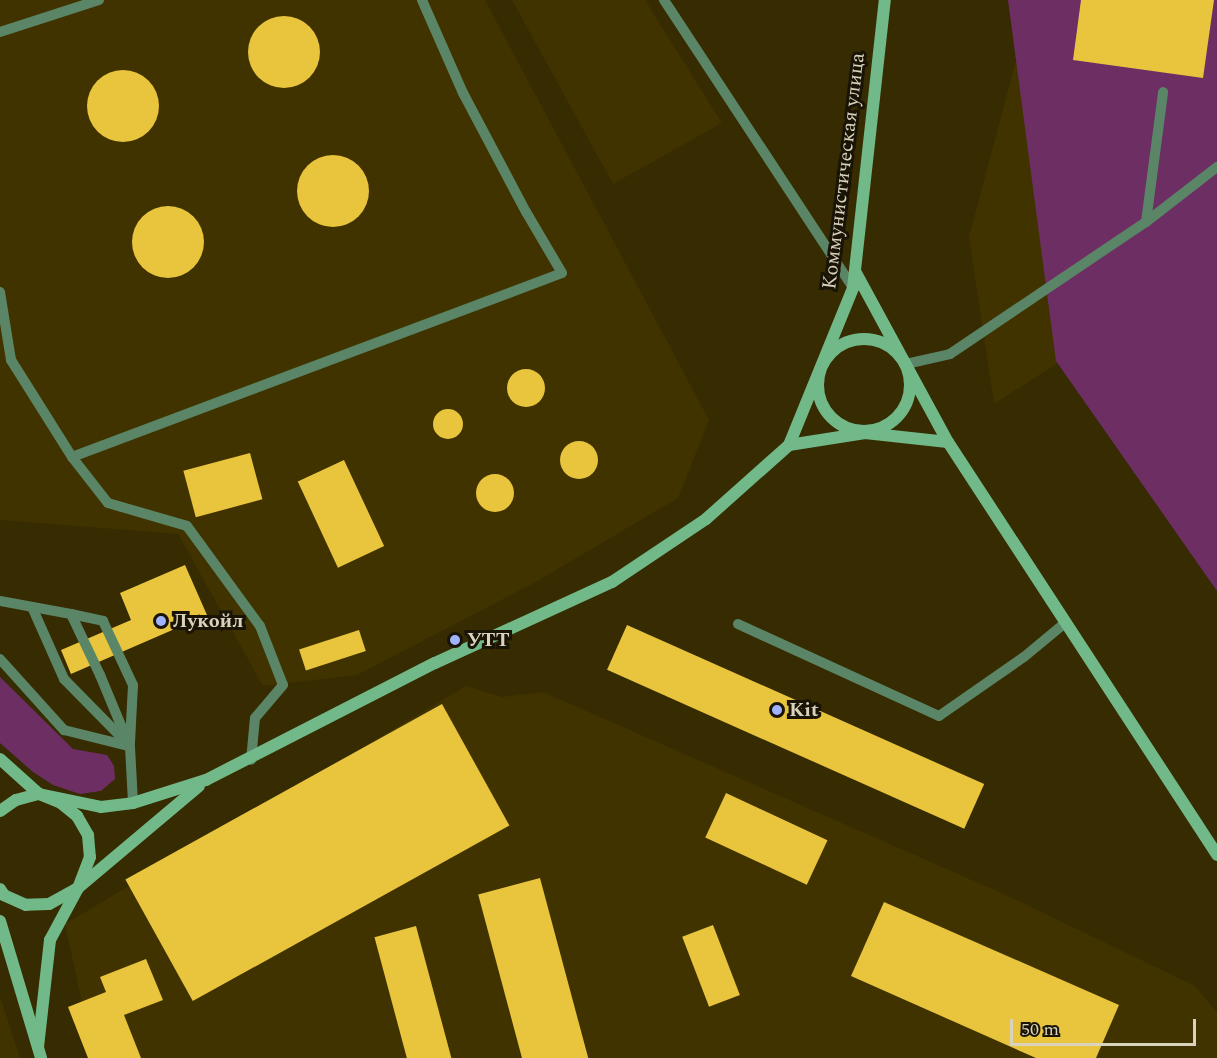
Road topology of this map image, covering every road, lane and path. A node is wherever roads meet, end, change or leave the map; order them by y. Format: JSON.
{"nodes":[{"id":1,"x":99,"y":0,"type":"edge"},
{"id":2,"x":422,"y":0,"type":"edge"},
{"id":3,"x":664,"y":0,"type":"edge"},
{"id":4,"x":885,"y":0,"type":"edge"},
{"id":5,"x":0,"y":33,"type":"edge"},
{"id":6,"x":1163,"y":92,"type":"dead end"},
{"id":7,"x":1217,"y":167,"type":"edge"},
{"id":8,"x":1146,"y":222,"type":"junction"},
{"id":9,"x":855,"y":271,"type":"junction"},
{"id":10,"x":853,"y":288,"type":"junction"},
{"id":11,"x":0,"y":292,"type":"edge"},
{"id":12,"x":822,"y":364,"type":"junction"},
{"id":13,"x":906,"y":364,"type":"junction"},
{"id":14,"x":865,"y":433,"type":"junction"},
{"id":15,"x":948,"y":442,"type":"junction"},
{"id":16,"x":789,"y":444,"type":"junction"},
{"id":17,"x":72,"y":457,"type":"junction"},
{"id":18,"x":0,"y":601,"type":"edge"},
{"id":19,"x":32,"y":607,"type":"junction"},
{"id":20,"x":71,"y":614,"type":"junction"},
{"id":21,"x":1065,"y":623,"type":"junction"},
{"id":22,"x":738,"y":624,"type":"dead end"},
{"id":23,"x":0,"y":659,"type":"edge"},
{"id":24,"x":130,"y":747,"type":"junction"},
{"id":25,"x":0,"y":759,"type":"edge"},
{"id":26,"x":251,"y":760,"type":"junction"},
{"id":27,"x":206,"y":780,"type":"junction"},
{"id":28,"x":39,"y":794,"type":"junction"},
{"id":29,"x":133,"y":803,"type":"junction"},
{"id":30,"x":0,"y":811,"type":"edge"},
{"id":31,"x":1217,"y":855,"type":"edge"},
{"id":32,"x":78,"y":888,"type":"junction"},
{"id":33,"x":0,"y":889,"type":"edge"},
{"id":34,"x":0,"y":921,"type":"edge"},
{"id":35,"x":39,"y":1053,"type":"edge"}],
"edges":[{"from":1,"to":5,"type":"lane"},
{"from":2,"to":17,"type":"lane"},
{"from":3,"to":10,"type":"lane"},
{"from":4,"to":9,"type":"main road","name":"Коммунистическая улица"},
{"from":6,"to":8,"type":"lane"},
{"from":7,"to":8,"type":"lane"},
{"from":8,"to":13,"type":"lane"},
{"from":9,"to":10,"type":"main road","name":"Коммунистическая улица"},
{"from":9,"to":13,"type":"main road"},
{"from":10,"to":12,"type":"main road","name":"Коммунистическая улица"},
{"from":11,"to":17,"type":"lane"},
{"from":12,"to":13,"type":"main road"},
{"from":12,"to":14,"type":"main road"},
{"from":12,"to":16,"type":"main road","name":"Коммунистическая улица"},
{"from":13,"to":14,"type":"main road"},
{"from":13,"to":15,"type":"main road"},
{"from":14,"to":15,"type":"main road"},
{"from":14,"to":16,"type":"main road"},
{"from":15,"to":21,"type":"main road"},
{"from":16,"to":26,"type":"main road"},
{"from":17,"to":26,"type":"lane"},
{"from":18,"to":19,"type":"lane"},
{"from":19,"to":20,"type":"lane"},
{"from":19,"to":24,"type":"lane"},
{"from":20,"to":24,"type":"lane"},
{"from":20,"to":24,"type":"lane"},
{"from":21,"to":22,"type":"lane"},
{"from":21,"to":31,"type":"main road"},
{"from":23,"to":24,"type":"lane"},
{"from":24,"to":29,"type":"lane"},
{"from":25,"to":28,"type":"main road"},
{"from":26,"to":27,"type":"main road"},
{"from":27,"to":29,"type":"main road"},
{"from":27,"to":32,"type":"main road"},
{"from":28,"to":29,"type":"main road"},
{"from":28,"to":30,"type":"main road"},
{"from":28,"to":32,"type":"main road"},
{"from":32,"to":33,"type":"main road"},
{"from":32,"to":35,"type":"main road"},
{"from":34,"to":35,"type":"main road"}]}
